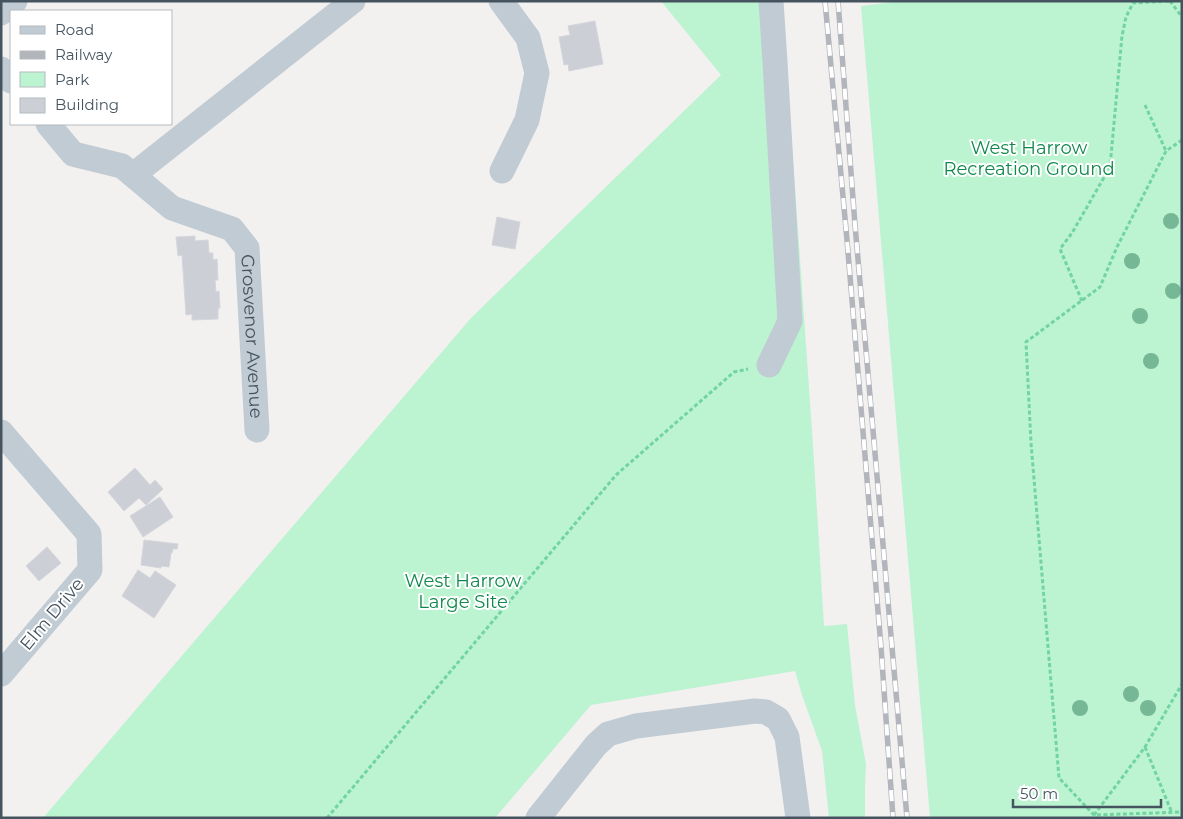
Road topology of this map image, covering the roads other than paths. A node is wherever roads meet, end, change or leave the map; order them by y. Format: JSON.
{"nodes":[{"id":1,"x":15,"y":1,"type":"edge"},
{"id":2,"x":352,"y":1,"type":"edge"},
{"id":3,"x":501,"y":1,"type":"edge"},
{"id":4,"x":771,"y":1,"type":"edge"},
{"id":5,"x":1,"y":13,"type":"edge"},
{"id":6,"x":1,"y":69,"type":"edge"},
{"id":7,"x":10,"y":80,"type":"edge"},
{"id":8,"x":49,"y":125,"type":"edge"},
{"id":9,"x":502,"y":171,"type":"dead end"},
{"id":10,"x":132,"y":175,"type":"junction"},
{"id":11,"x":769,"y":365,"type":"road end"},
{"id":12,"x":257,"y":430,"type":"dead end"},
{"id":13,"x":1,"y":432,"type":"edge"},
{"id":14,"x":1,"y":674,"type":"edge"},
{"id":15,"x":538,"y":818,"type":"edge"},
{"id":16,"x":798,"y":818,"type":"edge"}],
"edges":[{"from":1,"to":5,"type":"street"},
{"from":2,"to":10,"type":"street"},
{"from":3,"to":9,"type":"street"},
{"from":4,"to":11,"type":"street"},
{"from":6,"to":7,"type":"street"},
{"from":8,"to":10,"type":"street","name":"Grosvenor Avenue"},
{"from":10,"to":12,"type":"street","name":"Grosvenor Avenue"},
{"from":13,"to":14,"type":"street","name":"Elm Drive"},
{"from":15,"to":16,"type":"street"}]}
